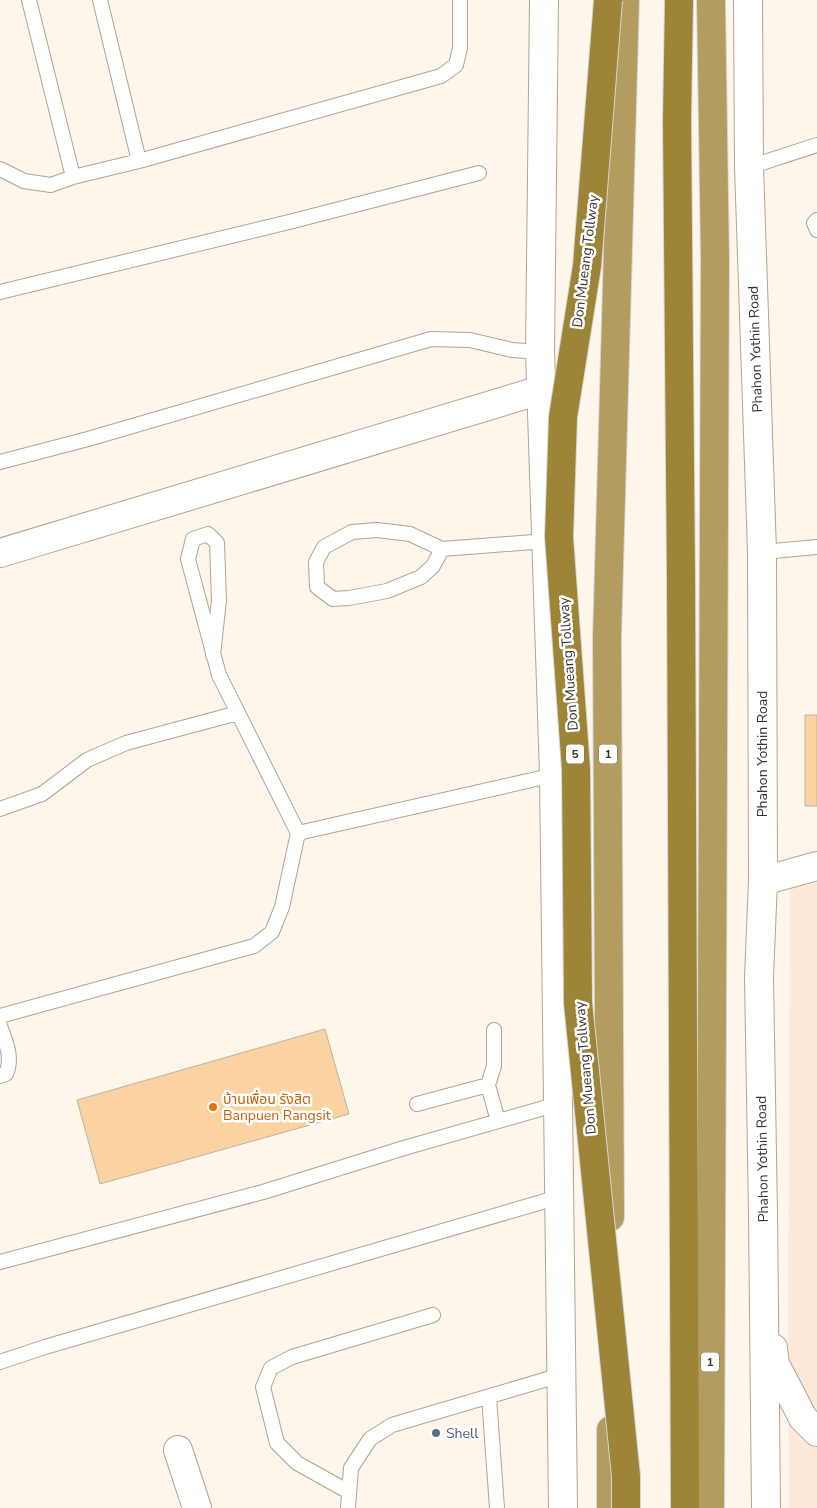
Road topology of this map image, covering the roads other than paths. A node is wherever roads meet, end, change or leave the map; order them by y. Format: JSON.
{"nodes":[{"id":1,"x":29,"y":0,"type":"edge"},
{"id":2,"x":100,"y":0,"type":"edge"},
{"id":3,"x":460,"y":0,"type":"edge"},
{"id":4,"x":544,"y":0,"type":"edge"},
{"id":5,"x":608,"y":0,"type":"edge"},
{"id":6,"x":625,"y":0,"type":"edge"},
{"id":7,"x":679,"y":0,"type":"edge"},
{"id":8,"x":711,"y":0,"type":"edge"},
{"id":9,"x":748,"y":0,"type":"edge"},
{"id":10,"x":817,"y":145,"type":"edge"},
{"id":11,"x":138,"y":161,"type":"junction"},
{"id":12,"x":749,"y":167,"type":"junction"},
{"id":13,"x":0,"y":169,"type":"edge"},
{"id":14,"x":479,"y":173,"type":"dead end"},
{"id":15,"x":73,"y":178,"type":"junction"},
{"id":16,"x":817,"y":220,"type":"edge"},
{"id":17,"x":817,"y":230,"type":"edge"},
{"id":18,"x":0,"y":292,"type":"edge"},
{"id":19,"x":540,"y":352,"type":"junction"},
{"id":20,"x":541,"y":390,"type":"junction"},
{"id":21,"x":0,"y":462,"type":"edge"},
{"id":22,"x":546,"y":541,"type":"junction"},
{"id":23,"x":817,"y":547,"type":"edge"},
{"id":24,"x":442,"y":549,"type":"junction"},
{"id":25,"x":762,"y":552,"type":"junction"},
{"id":26,"x":0,"y":553,"type":"edge"},
{"id":27,"x":213,"y":655,"type":"junction"},
{"id":28,"x":238,"y":713,"type":"junction"},
{"id":29,"x":554,"y":775,"type":"junction"},
{"id":30,"x":0,"y":809,"type":"edge"},
{"id":31,"x":298,"y":833,"type":"junction"},
{"id":32,"x":817,"y":866,"type":"edge"},
{"id":33,"x":763,"y":881,"type":"junction"},
{"id":34,"x":0,"y":1016,"type":"edge"},
{"id":35,"x":0,"y":1026,"type":"edge"},
{"id":36,"x":494,"y":1030,"type":"dead end"},
{"id":37,"x":0,"y":1076,"type":"edge"},
{"id":38,"x":488,"y":1085,"type":"junction"},
{"id":39,"x":417,"y":1104,"type":"dead end"},
{"id":40,"x":558,"y":1104,"type":"junction"},
{"id":41,"x":498,"y":1121,"type":"junction"},
{"id":42,"x":559,"y":1197,"type":"junction"},
{"id":43,"x":763,"y":1214,"type":"junction"},
{"id":44,"x":1,"y":1261,"type":"edge"},
{"id":45,"x":433,"y":1315,"type":"dead end"},
{"id":46,"x":0,"y":1362,"type":"edge"},
{"id":47,"x":561,"y":1376,"type":"junction"},
{"id":48,"x":490,"y":1397,"type":"junction"},
{"id":49,"x":817,"y":1432,"type":"edge"},
{"id":50,"x":710,"y":1440,"type":"junction"},
{"id":51,"x":178,"y":1450,"type":"dead end"},
{"id":52,"x":349,"y":1492,"type":"junction"},
{"id":53,"x":196,"y":1508,"type":"edge"},
{"id":54,"x":348,"y":1508,"type":"edge"},
{"id":55,"x":497,"y":1508,"type":"edge"},
{"id":56,"x":563,"y":1508,"type":"edge"},
{"id":57,"x":611,"y":1508,"type":"edge"},
{"id":58,"x":626,"y":1508,"type":"edge"},
{"id":59,"x":684,"y":1508,"type":"edge"},
{"id":60,"x":710,"y":1508,"type":"edge"},
{"id":61,"x":727,"y":1508,"type":"edge"},
{"id":62,"x":766,"y":1508,"type":"edge"}],
"edges":[{"from":1,"to":15,"type":"lane"},
{"from":2,"to":11,"type":"lane"},
{"from":3,"to":11,"type":"lane"},
{"from":4,"to":19,"type":"main road"},
{"from":5,"to":58,"type":"highway","name":"Don Mueang Tollway","number":"5","bridge":true},
{"from":6,"to":57,"type":"highway","number":"1"},
{"from":7,"to":59,"type":"highway"},
{"from":8,"to":50,"type":"highway","number":"1"},
{"from":9,"to":12,"type":"main road","name":"Phahon Yothin Road"},
{"from":10,"to":12,"type":"lane"},
{"from":11,"to":15,"type":"lane"},
{"from":12,"to":25,"type":"main road","name":"Phahon Yothin Road"},
{"from":13,"to":15,"type":"lane"},
{"from":14,"to":18,"type":"lane"},
{"from":16,"to":17,"type":"lane"},
{"from":19,"to":20,"type":"main road"},
{"from":19,"to":21,"type":"lane"},
{"from":20,"to":22,"type":"main road"},
{"from":20,"to":26,"type":"main road"},
{"from":22,"to":24,"type":"lane"},
{"from":22,"to":29,"type":"main road"},
{"from":23,"to":25,"type":"lane"},
{"from":24,"to":24,"type":"lane"},
{"from":25,"to":33,"type":"main road","name":"Phahon Yothin Road"},
{"from":27,"to":27,"type":"lane"},
{"from":27,"to":28,"type":"lane"},
{"from":28,"to":30,"type":"lane"},
{"from":28,"to":31,"type":"lane"},
{"from":29,"to":31,"type":"lane"},
{"from":29,"to":40,"type":"main road"},
{"from":31,"to":34,"type":"lane"},
{"from":32,"to":33,"type":"main road"},
{"from":33,"to":43,"type":"main road","name":"Phahon Yothin Road"},
{"from":35,"to":37,"type":"lane"},
{"from":36,"to":38,"type":"lane"},
{"from":38,"to":39,"type":"lane"},
{"from":38,"to":41,"type":"lane"},
{"from":40,"to":41,"type":"lane"},
{"from":40,"to":42,"type":"main road"},
{"from":41,"to":44,"type":"lane"},
{"from":42,"to":46,"type":"lane"},
{"from":42,"to":47,"type":"main road"},
{"from":43,"to":49,"type":"main road"},
{"from":43,"to":62,"type":"main road","name":"Phahon Yothin Road"},
{"from":45,"to":52,"type":"lane"},
{"from":47,"to":48,"type":"lane"},
{"from":47,"to":56,"type":"main road"},
{"from":48,"to":52,"type":"lane"},
{"from":48,"to":55,"type":"lane"},
{"from":50,"to":60,"type":"highway","number":"1"},
{"from":50,"to":61,"type":"highway"},
{"from":51,"to":53,"type":"main road"},
{"from":52,"to":54,"type":"lane"}]}
